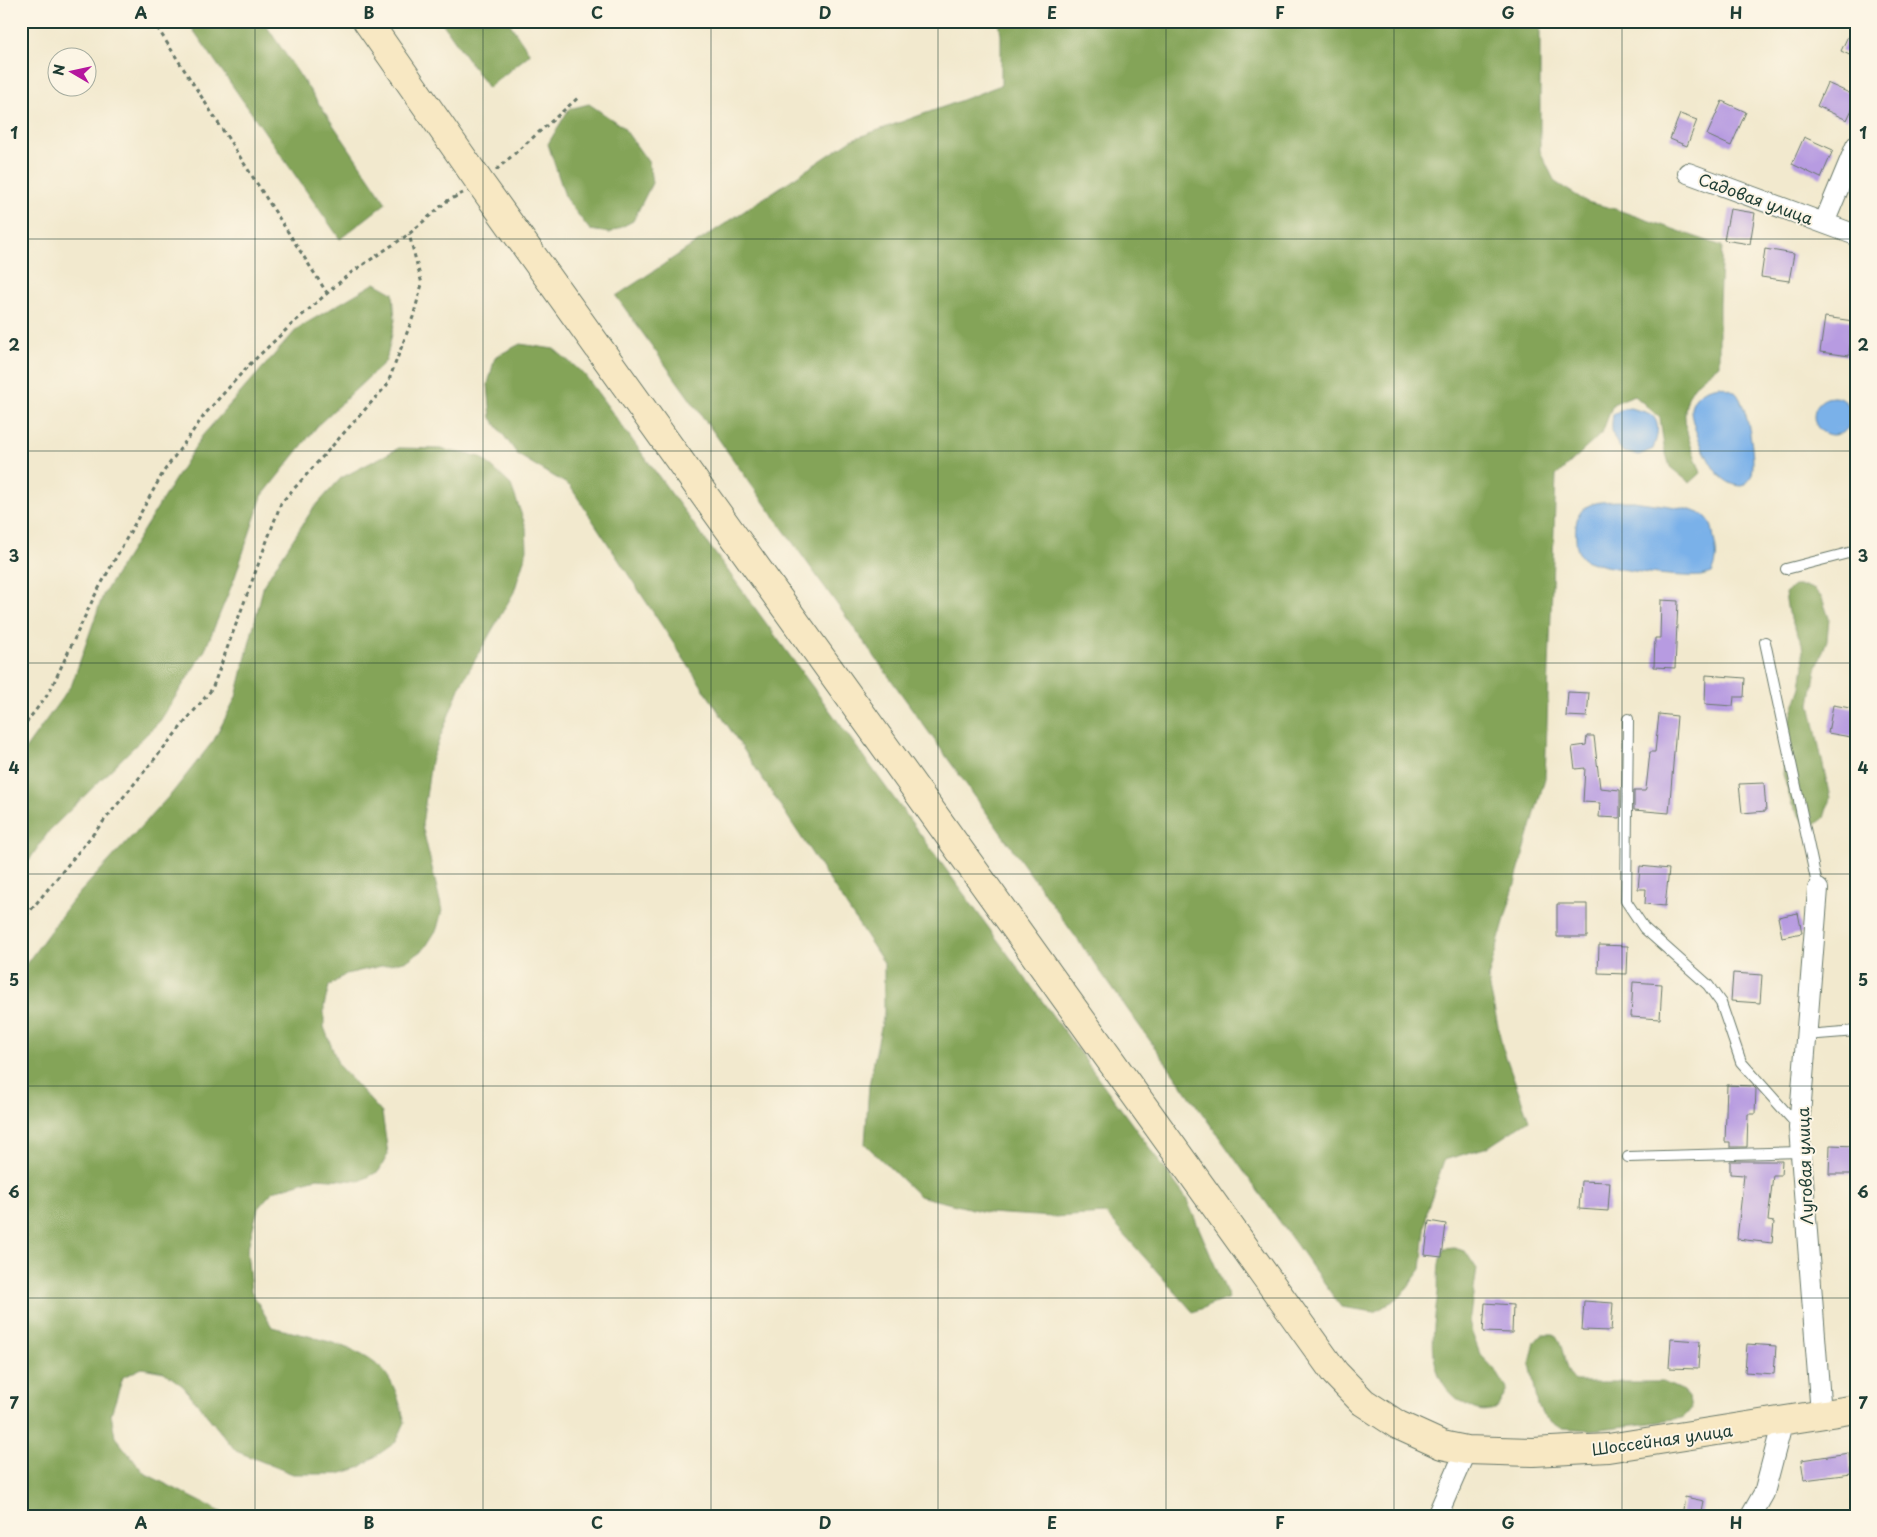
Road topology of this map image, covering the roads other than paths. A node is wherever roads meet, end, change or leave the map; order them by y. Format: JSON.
{"nodes":[{"id":1,"x":367,"y":21,"type":"edge"},
{"id":2,"x":1856,"y":146,"type":"edge"},
{"id":3,"x":1688,"y":173,"type":"dead end"},
{"id":4,"x":1824,"y":223,"type":"junction"},
{"id":5,"x":1856,"y":235,"type":"edge"},
{"id":6,"x":1856,"y":551,"type":"edge"},
{"id":7,"x":1786,"y":569,"type":"dead end"},
{"id":8,"x":1765,"y":642,"type":"dead end"},
{"id":9,"x":1628,"y":719,"type":"dead end"},
{"id":10,"x":1818,"y":889,"type":"joint"},
{"id":11,"x":1856,"y":1031,"type":"edge"},
{"id":12,"x":1806,"y":1035,"type":"junction"},
{"id":13,"x":1799,"y":1128,"type":"junction"},
{"id":14,"x":1801,"y":1152,"type":"junction"},
{"id":15,"x":1628,"y":1157,"type":"dead end"},
{"id":16,"x":1856,"y":1409,"type":"edge"},
{"id":17,"x":1821,"y":1414,"type":"junction"},
{"id":18,"x":1783,"y":1421,"type":"junction"},
{"id":19,"x":1466,"y":1450,"type":"junction"},
{"id":20,"x":1437,"y":1516,"type":"edge"},
{"id":21,"x":1751,"y":1516,"type":"edge"}],
"edges":[{"from":1,"to":19,"type":"street","name":"Шоссейная улица"},
{"from":2,"to":4,"type":"street","name":"Садовая улица"},
{"from":3,"to":4,"type":"street","name":"Садовая улица"},
{"from":4,"to":5,"type":"street","name":"Садовая улица"},
{"from":6,"to":7,"type":"lane"},
{"from":8,"to":10,"type":"lane"},
{"from":9,"to":13,"type":"lane"},
{"from":10,"to":12,"type":"street","name":"Луговая улица"},
{"from":11,"to":12,"type":"lane"},
{"from":12,"to":13,"type":"street","name":"Луговая улица"},
{"from":13,"to":14,"type":"street","name":"Луговая улица"},
{"from":14,"to":15,"type":"lane"},
{"from":14,"to":17,"type":"street","name":"Луговая улица"},
{"from":16,"to":17,"type":"street","name":"Шоссейная улица"},
{"from":17,"to":18,"type":"street","name":"Шоссейная улица"},
{"from":18,"to":19,"type":"street","name":"Шоссейная улица"},
{"from":18,"to":21,"type":"street"},
{"from":19,"to":20,"type":"street"}]}
